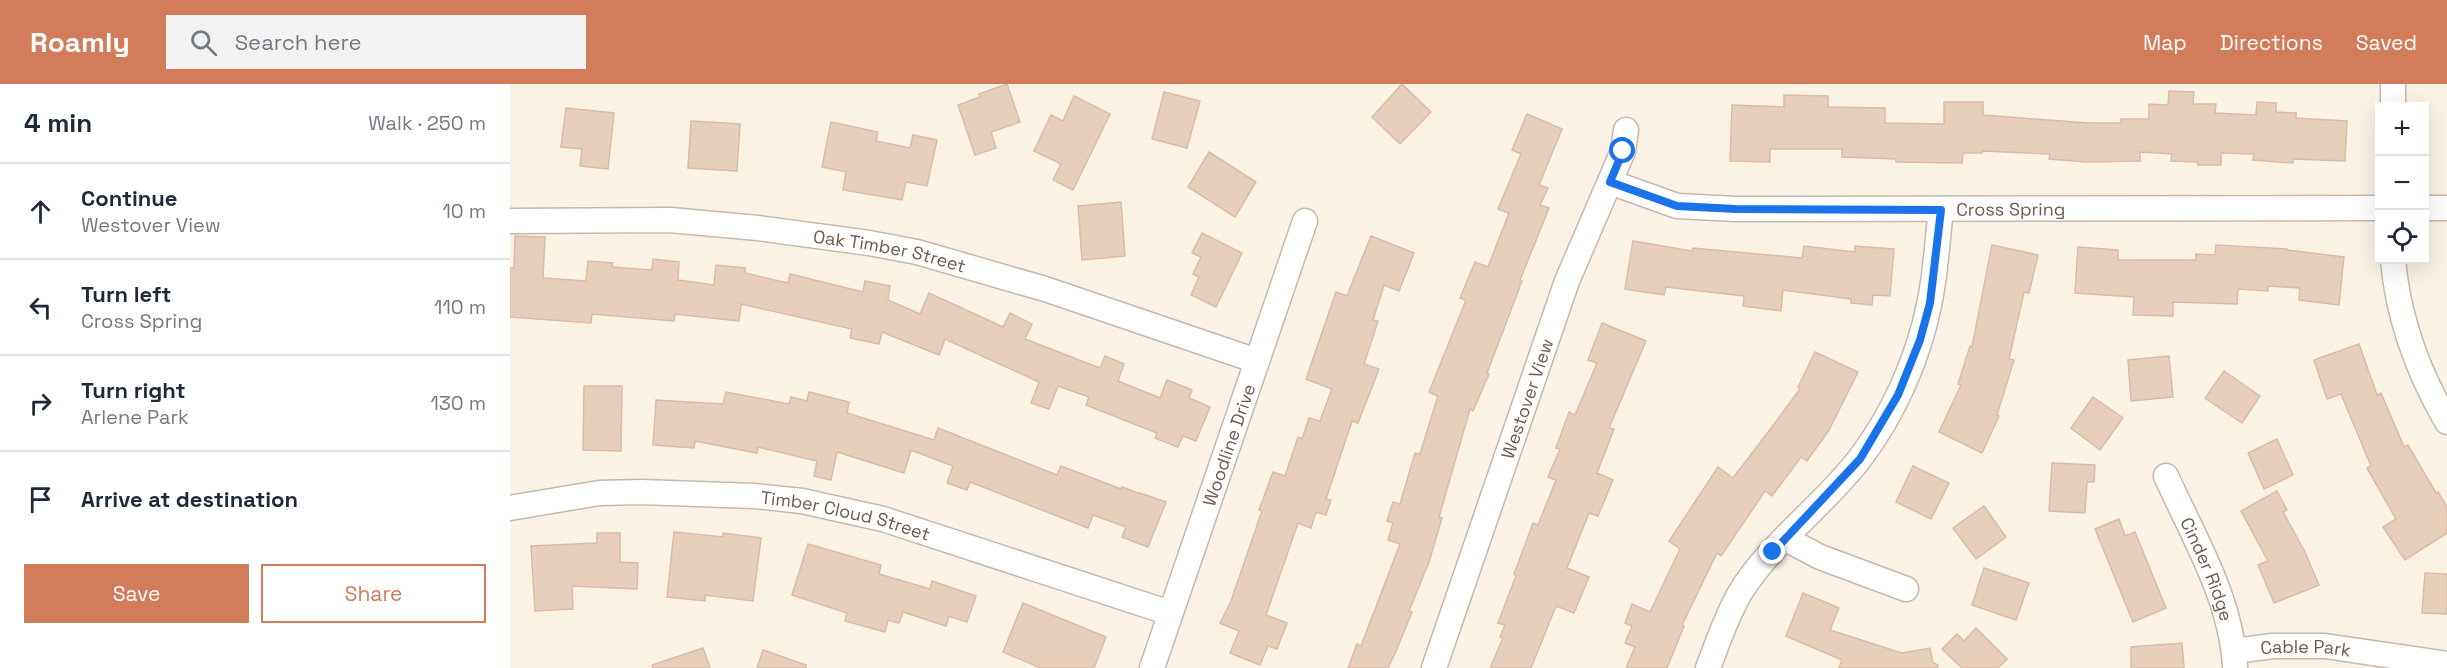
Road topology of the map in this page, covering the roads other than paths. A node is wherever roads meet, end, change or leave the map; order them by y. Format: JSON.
{"nodes":[{"id":1,"x":2393,"y":84,"type":"edge"},
{"id":2,"x":2393,"y":102,"type":"edge"},
{"id":3,"x":1626,"y":130,"type":"dead end"},
{"id":4,"x":1610,"y":182,"type":"junction"},
{"id":5,"x":2375,"y":208,"type":"edge"},
{"id":6,"x":2429,"y":208,"type":"edge"},
{"id":7,"x":2447,"y":208,"type":"edge"},
{"id":8,"x":1941,"y":210,"type":"junction"},
{"id":9,"x":510,"y":221,"type":"edge"},
{"id":10,"x":1305,"y":221,"type":"dead end"},
{"id":11,"x":2394,"y":264,"type":"edge"},
{"id":12,"x":1257,"y":361,"type":"junction"},
{"id":13,"x":2447,"y":422,"type":"edge"},
{"id":14,"x":2166,"y":476,"type":"dead end"},
{"id":15,"x":510,"y":508,"type":"edge"},
{"id":16,"x":1786,"y":539,"type":"junction"},
{"id":17,"x":1906,"y":589,"type":"dead end"},
{"id":18,"x":1170,"y":613,"type":"junction"},
{"id":19,"x":2235,"y":660,"type":"edge"},
{"id":20,"x":2447,"y":664,"type":"edge"},
{"id":21,"x":1152,"y":668,"type":"edge"},
{"id":22,"x":1434,"y":668,"type":"edge"},
{"id":23,"x":1708,"y":668,"type":"edge"}],
"edges":[{"from":1,"to":2,"type":"street"},
{"from":3,"to":4,"type":"street","name":"Westover View"},
{"from":4,"to":8,"type":"street","name":"Cross Spring"},
{"from":4,"to":22,"type":"street","name":"Westover View"},
{"from":5,"to":8,"type":"street","name":"Cross Spring"},
{"from":6,"to":7,"type":"street"},
{"from":8,"to":16,"type":"street"},
{"from":9,"to":12,"type":"street","name":"Oak Timber Street"},
{"from":10,"to":12,"type":"street","name":"Woodline Drive"},
{"from":11,"to":13,"type":"street"},
{"from":12,"to":18,"type":"street","name":"Woodline Drive"},
{"from":14,"to":19,"type":"street","name":"Cinder Ridge"},
{"from":15,"to":18,"type":"street","name":"Timber Cloud Street"},
{"from":16,"to":17,"type":"street"},
{"from":16,"to":23,"type":"street"},
{"from":18,"to":21,"type":"street","name":"Woodline Drive"},
{"from":19,"to":20,"type":"street","name":"Cable Park"}]}
